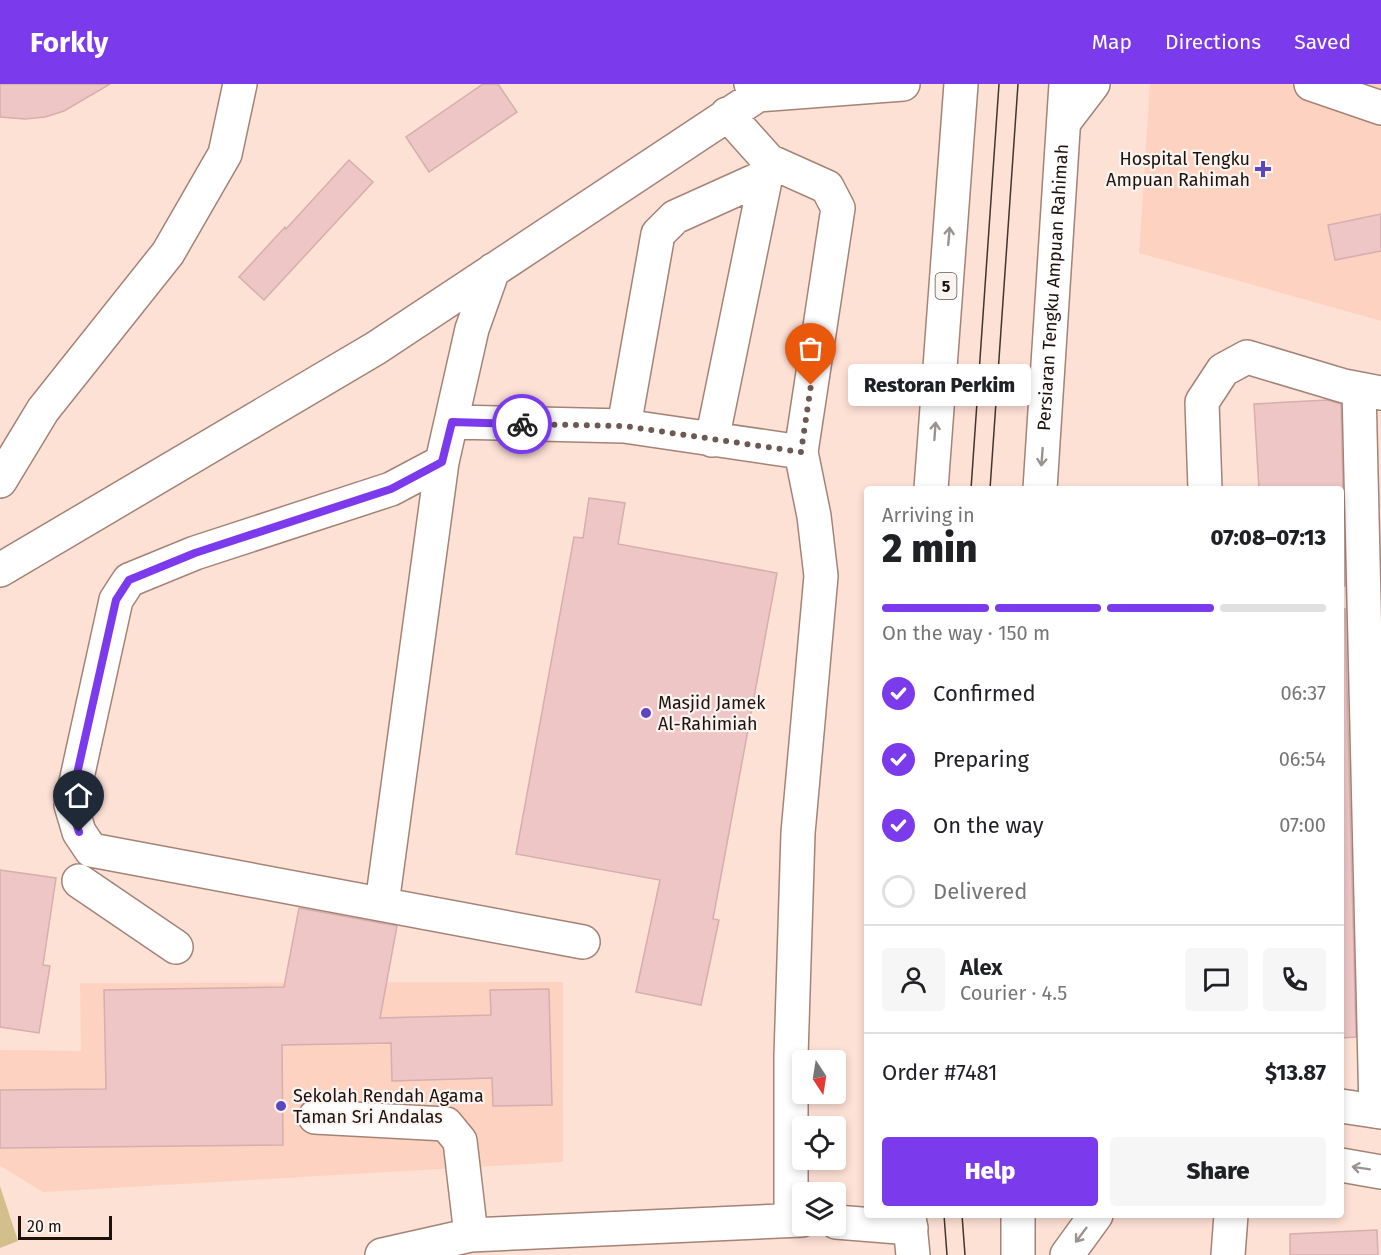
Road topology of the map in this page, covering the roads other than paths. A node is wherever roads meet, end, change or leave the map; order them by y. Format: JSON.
{"nodes":[{"id":1,"x":240,"y":84,"type":"edge"},
{"id":2,"x":903,"y":84,"type":"edge"},
{"id":3,"x":962,"y":84,"type":"edge"},
{"id":4,"x":1066,"y":84,"type":"edge"},
{"id":5,"x":1093,"y":84,"type":"edge"},
{"id":6,"x":1311,"y":84,"type":"edge"},
{"id":7,"x":754,"y":89,"type":"edge"},
{"id":8,"x":1381,"y":108,"type":"edge"},
{"id":9,"x":727,"y":114,"type":"junction"},
{"id":10,"x":1064,"y":122,"type":"junction"},
{"id":11,"x":767,"y":169,"type":"junction"},
{"id":12,"x":493,"y":270,"type":"junction"},
{"id":13,"x":1370,"y":391,"type":"edge"},
{"id":14,"x":452,"y":422,"type":"junction"},
{"id":15,"x":624,"y":426,"type":"junction"},
{"id":16,"x":712,"y":440,"type":"junction"},
{"id":17,"x":801,"y":452,"type":"junction"},
{"id":18,"x":442,"y":462,"type":"junction"},
{"id":19,"x":0,"y":481,"type":"edge"},
{"id":20,"x":932,"y":486,"type":"edge"},
{"id":21,"x":1040,"y":486,"type":"edge"},
{"id":22,"x":1205,"y":486,"type":"edge"},
{"id":23,"x":0,"y":569,"type":"edge"},
{"id":24,"x":1363,"y":677,"type":"edge"},
{"id":25,"x":79,"y":881,"type":"dead end"},
{"id":26,"x":382,"y":904,"type":"junction"},
{"id":27,"x":582,"y":942,"type":"dead end"},
{"id":28,"x":176,"y":947,"type":"dead end"},
{"id":29,"x":1344,"y":1106,"type":"edge"},
{"id":30,"x":1378,"y":1112,"type":"edge"},
{"id":31,"x":315,"y":1117,"type":"dead end"},
{"id":32,"x":1344,"y":1166,"type":"edge"},
{"id":33,"x":1381,"y":1172,"type":"edge"},
{"id":34,"x":796,"y":1182,"type":"edge"},
{"id":35,"x":1018,"y":1218,"type":"edge"},
{"id":36,"x":1094,"y":1218,"type":"edge"},
{"id":37,"x":1231,"y":1218,"type":"edge"},
{"id":38,"x":792,"y":1220,"type":"edge"},
{"id":39,"x":846,"y":1223,"type":"edge"},
{"id":40,"x":911,"y":1233,"type":"edge"},
{"id":41,"x":471,"y":1235,"type":"junction"},
{"id":42,"x":382,"y":1255,"type":"edge"},
{"id":43,"x":1018,"y":1255,"type":"edge"},
{"id":44,"x":1067,"y":1255,"type":"edge"},
{"id":45,"x":1228,"y":1255,"type":"edge"}],
"edges":[{"from":1,"to":19,"type":"main road"},
{"from":2,"to":7,"type":"main road"},
{"from":20,"to":3,"type":"main road","number":"5","one_way":true},
{"from":4,"to":10,"type":"main road","name":"Persiaran Tengku Ampuan Rahimah"},
{"from":5,"to":10,"type":"main road"},
{"from":6,"to":8,"type":"main road"},
{"from":7,"to":9,"type":"main road"},
{"from":9,"to":11,"type":"main road"},
{"from":9,"to":12,"type":"main road"},
{"from":10,"to":21,"type":"main road","name":"Persiaran Tengku Ampuan Rahimah","one_way":true},
{"from":11,"to":15,"type":"main road"},
{"from":11,"to":16,"type":"main road"},
{"from":11,"to":17,"type":"main road"},
{"from":12,"to":14,"type":"main road"},
{"from":12,"to":23,"type":"main road"},
{"from":13,"to":22,"type":"main road"},
{"from":13,"to":24,"type":"main road"},
{"from":14,"to":15,"type":"main road"},
{"from":14,"to":18,"type":"main road"},
{"from":15,"to":16,"type":"main road"},
{"from":16,"to":17,"type":"main road"},
{"from":17,"to":34,"type":"main road"},
{"from":18,"to":26,"type":"main road"},
{"from":18,"to":26,"type":"main road"},
{"from":24,"to":30,"type":"main road"},
{"from":25,"to":28,"type":"main road"},
{"from":26,"to":27,"type":"main road"},
{"from":29,"to":30,"type":"main road"},
{"from":31,"to":41,"type":"main road"},
{"from":33,"to":32,"type":"main road","one_way":true},
{"from":35,"to":43,"type":"main road"},
{"from":36,"to":44,"type":"main road","one_way":true},
{"from":37,"to":45,"type":"main road"},
{"from":38,"to":41,"type":"main road"},
{"from":39,"to":40,"type":"main road"},
{"from":41,"to":42,"type":"main road"}]}
